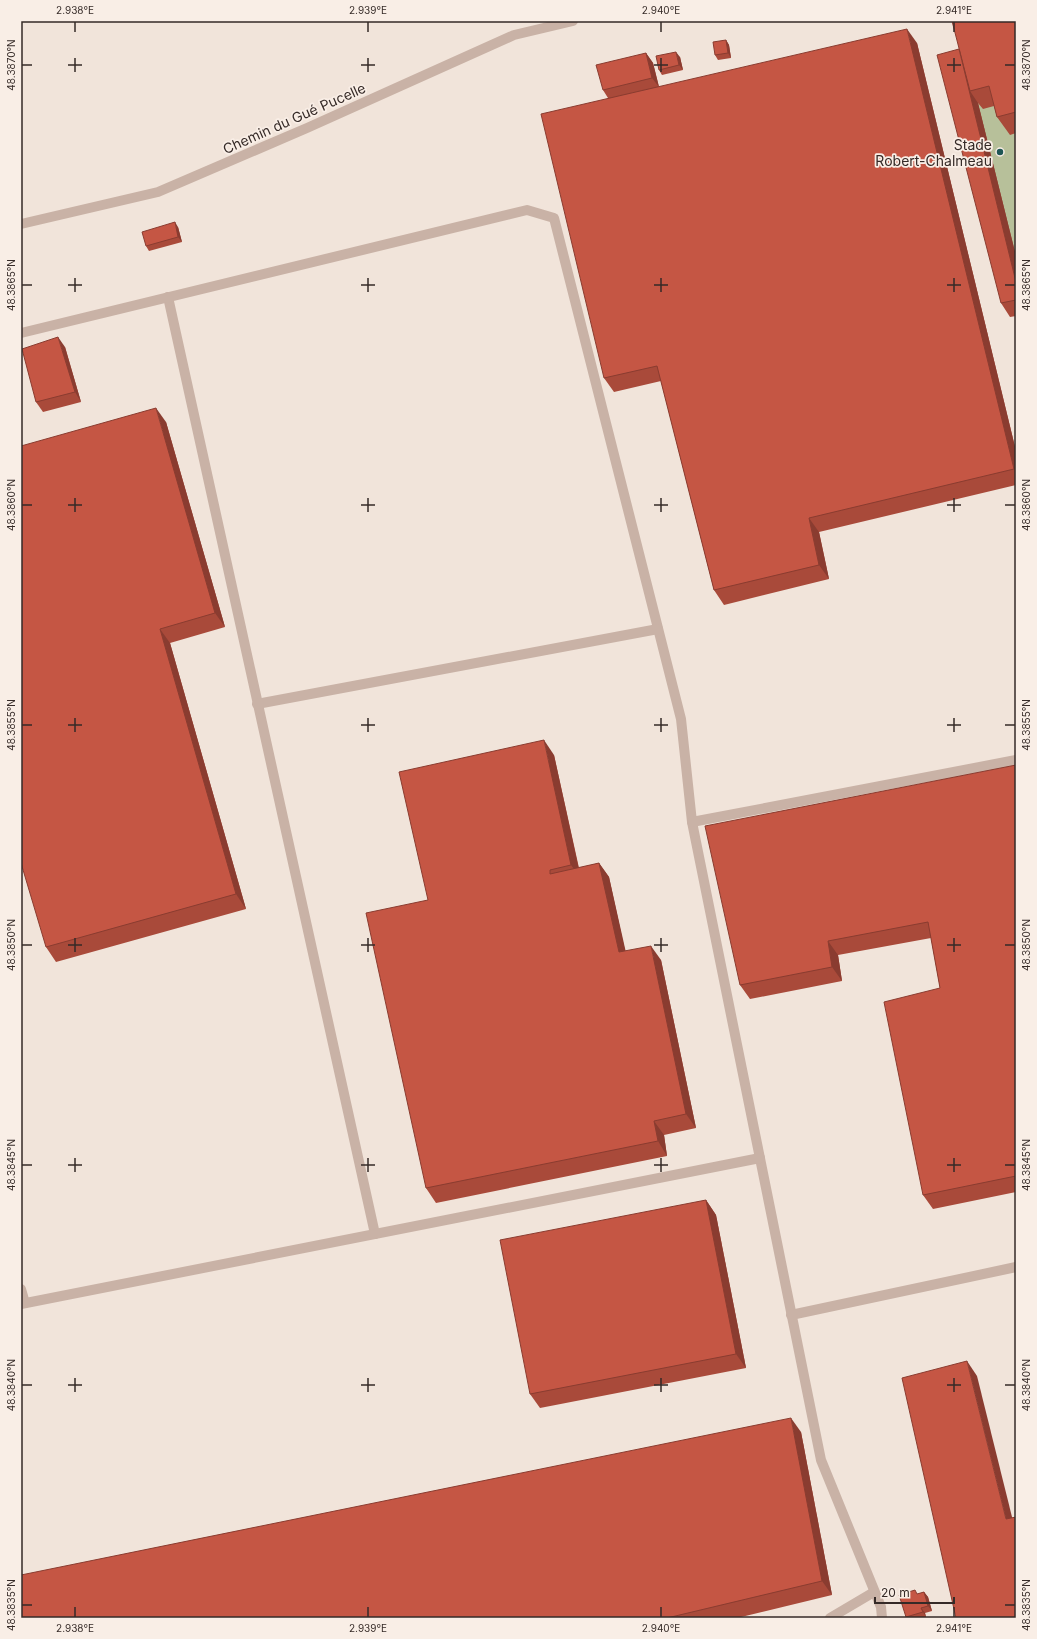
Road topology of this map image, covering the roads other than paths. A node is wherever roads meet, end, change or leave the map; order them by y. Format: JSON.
{"nodes":[{"id":1,"x":573,"y":21,"type":"edge"},
{"id":2,"x":21,"y":224,"type":"edge"},
{"id":3,"x":168,"y":297,"type":"junction"},
{"id":4,"x":21,"y":333,"type":"edge"},
{"id":5,"x":658,"y":629,"type":"junction"},
{"id":6,"x":257,"y":704,"type":"junction"},
{"id":7,"x":1016,"y":760,"type":"edge"},
{"id":8,"x":692,"y":822,"type":"junction"},
{"id":9,"x":760,"y":1158,"type":"junction"},
{"id":10,"x":375,"y":1234,"type":"junction"},
{"id":11,"x":1016,"y":1267,"type":"edge"},
{"id":12,"x":21,"y":1289,"type":"edge"},
{"id":13,"x":23,"y":1303,"type":"edge"},
{"id":14,"x":792,"y":1314,"type":"junction"},
{"id":15,"x":874,"y":1592,"type":"junction"},
{"id":16,"x":830,"y":1618,"type":"edge"},
{"id":17,"x":882,"y":1618,"type":"edge"}],
"edges":[{"from":1,"to":2,"type":"street","name":"Chemin du Gué Pucelle"},
{"from":3,"to":4,"type":"street"},
{"from":3,"to":5,"type":"street"},
{"from":3,"to":6,"type":"street"},
{"from":5,"to":6,"type":"street"},
{"from":5,"to":8,"type":"street"},
{"from":6,"to":10,"type":"street"},
{"from":7,"to":8,"type":"street"},
{"from":8,"to":9,"type":"street"},
{"from":9,"to":10,"type":"street"},
{"from":9,"to":14,"type":"street"},
{"from":10,"to":13,"type":"street"},
{"from":11,"to":14,"type":"street"},
{"from":12,"to":13,"type":"street"},
{"from":14,"to":15,"type":"street"},
{"from":15,"to":16,"type":"street"},
{"from":15,"to":17,"type":"street"}]}
